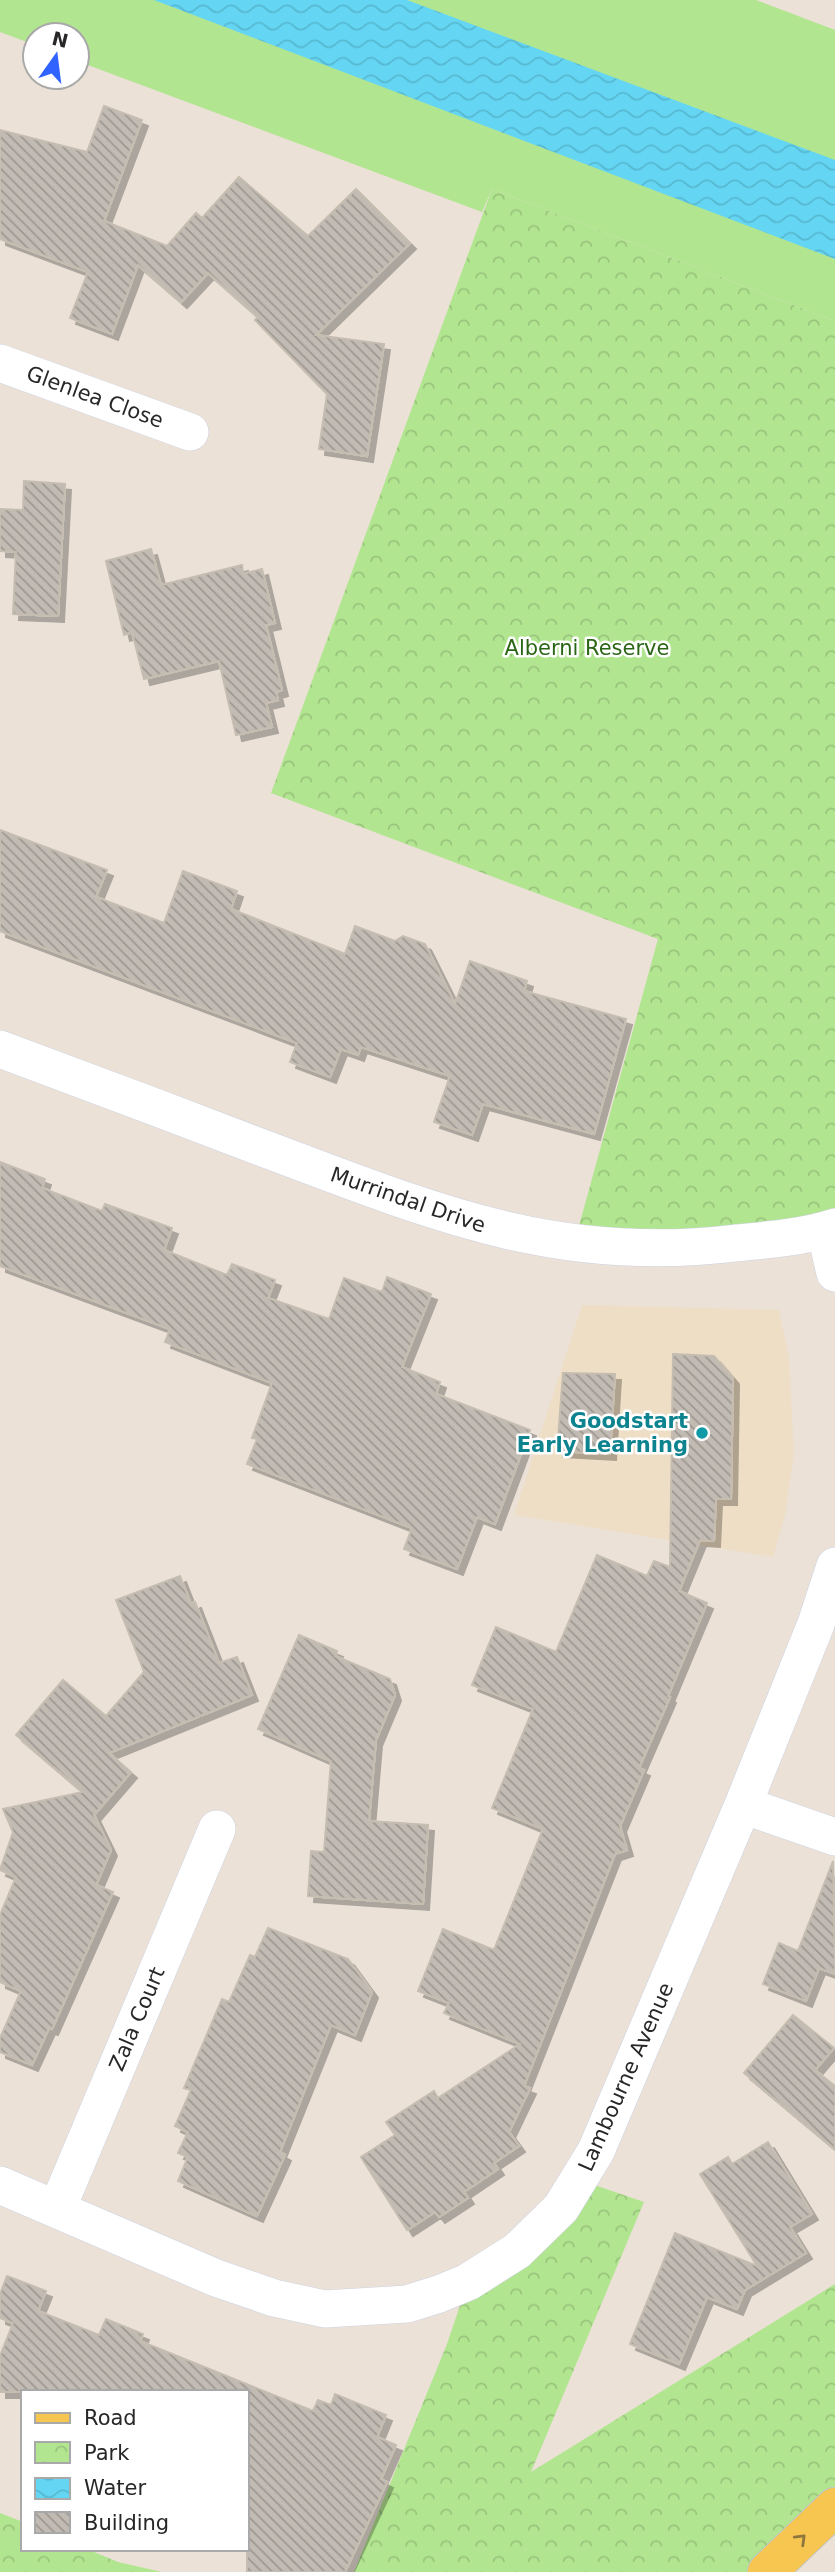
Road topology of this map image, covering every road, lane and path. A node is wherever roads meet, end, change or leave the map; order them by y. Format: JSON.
{"nodes":[{"id":1,"x":0,"y":363,"type":"edge"},
{"id":2,"x":190,"y":432,"type":"dead end"},
{"id":3,"x":0,"y":1049,"type":"edge"},
{"id":4,"x":830,"y":1228,"type":"edge"},
{"id":5,"x":835,"y":1273,"type":"edge"},
{"id":6,"x":835,"y":1566,"type":"edge"},
{"id":7,"x":743,"y":1805,"type":"junction"},
{"id":8,"x":217,"y":1829,"type":"dead end"},
{"id":9,"x":835,"y":1837,"type":"edge"},
{"id":10,"x":0,"y":2185,"type":"edge"},
{"id":11,"x":57,"y":2209,"type":"junction"},
{"id":12,"x":835,"y":2507,"type":"edge"},
{"id":13,"x":768,"y":2572,"type":"edge"}],
"edges":[{"from":1,"to":2,"type":"street","name":"Glenlea Close"},
{"from":3,"to":4,"type":"street","name":"Murrindal Drive"},
{"from":4,"to":5,"type":"street"},
{"from":6,"to":7,"type":"street","name":"Lambourne Avenue"},
{"from":7,"to":9,"type":"street"},
{"from":7,"to":11,"type":"street","name":"Lambourne Avenue"},
{"from":8,"to":11,"type":"street","name":"Zala Court"},
{"from":10,"to":11,"type":"street","name":"Lambourne Avenue"},
{"from":13,"to":12,"type":"main road","one_way":true}]}
